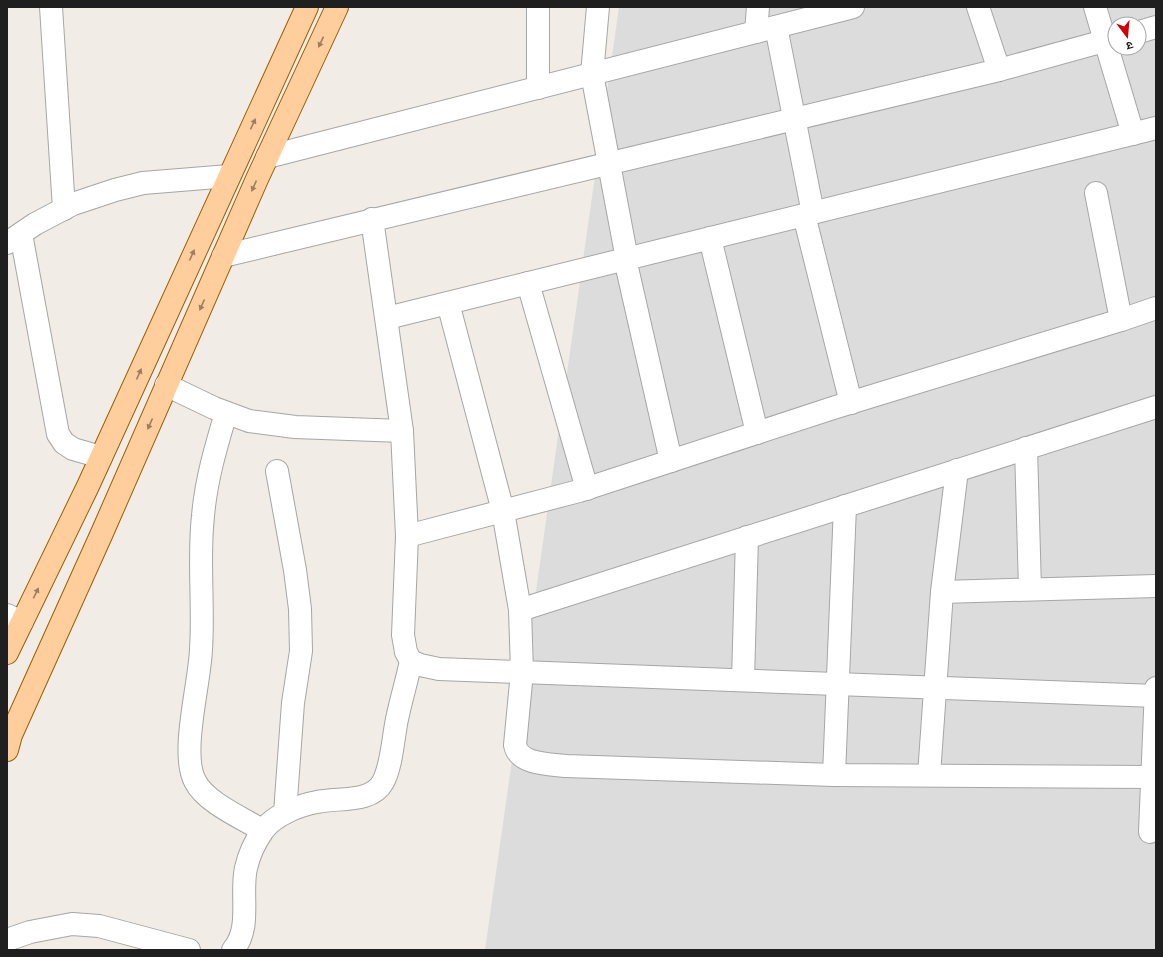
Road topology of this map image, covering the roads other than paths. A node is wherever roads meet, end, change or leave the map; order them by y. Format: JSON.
{"nodes":[{"id":1,"x":51,"y":7,"type":"edge"},
{"id":2,"x":307,"y":7,"type":"edge"},
{"id":3,"x":337,"y":7,"type":"edge"},
{"id":4,"x":538,"y":7,"type":"edge"},
{"id":5,"x":598,"y":7,"type":"edge"},
{"id":6,"x":758,"y":7,"type":"edge"},
{"id":7,"x":853,"y":7,"type":"edge"},
{"id":8,"x":978,"y":7,"type":"edge"},
{"id":9,"x":1096,"y":7,"type":"edge"},
{"id":10,"x":766,"y":29,"type":"junction"},
{"id":11,"x":1107,"y":33,"type":"edge"},
{"id":12,"x":1107,"y":41,"type":"edge"},
{"id":13,"x":1114,"y":56,"type":"edge"},
{"id":14,"x":999,"y":70,"type":"junction"},
{"id":15,"x":592,"y":74,"type":"junction"},
{"id":16,"x":538,"y":88,"type":"junction"},
{"id":17,"x":794,"y":119,"type":"junction"},
{"id":18,"x":1156,"y":128,"type":"edge"},
{"id":19,"x":1133,"y":134,"type":"junction"},
{"id":20,"x":242,"y":148,"type":"junction"},
{"id":21,"x":266,"y":158,"type":"junction"},
{"id":22,"x":608,"y":163,"type":"junction"},
{"id":23,"x":229,"y":176,"type":"junction"},
{"id":24,"x":1096,"y":193,"type":"dead end"},
{"id":25,"x":64,"y":209,"type":"junction"},
{"id":26,"x":808,"y":214,"type":"junction"},
{"id":27,"x":372,"y":219,"type":"junction"},
{"id":28,"x":710,"y":238,"type":"junction"},
{"id":29,"x":14,"y":239,"type":"edge"},
{"id":30,"x":223,"y":256,"type":"junction"},
{"id":31,"x":626,"y":259,"type":"junction"},
{"id":32,"x":528,"y":283,"type":"junction"},
{"id":33,"x":448,"y":303,"type":"junction"},
{"id":34,"x":1156,"y":308,"type":"edge"},
{"id":35,"x":387,"y":318,"type":"junction"},
{"id":36,"x":1121,"y":320,"type":"junction"},
{"id":37,"x":166,"y":385,"type":"junction"},
{"id":38,"x":851,"y":402,"type":"junction"},
{"id":39,"x":1156,"y":407,"type":"edge"},
{"id":40,"x":226,"y":413,"type":"junction"},
{"id":41,"x":402,"y":431,"type":"junction"},
{"id":42,"x":757,"y":433,"type":"junction"},
{"id":43,"x":1026,"y":448,"type":"junction"},
{"id":44,"x":101,"y":457,"type":"junction"},
{"id":45,"x":671,"y":461,"type":"junction"},
{"id":46,"x":957,"y":470,"type":"junction"},
{"id":47,"x":277,"y":471,"type":"dead end"},
{"id":48,"x":587,"y":489,"type":"junction"},
{"id":49,"x":845,"y":506,"type":"junction"},
{"id":50,"x":504,"y":511,"type":"junction"},
{"id":51,"x":407,"y":536,"type":"junction"},
{"id":52,"x":747,"y":537,"type":"junction"},
{"id":53,"x":1156,"y":586,"type":"edge"},
{"id":54,"x":1030,"y":589,"type":"junction"},
{"id":55,"x":942,"y":592,"type":"junction"},
{"id":56,"x":520,"y":610,"type":"junction"},
{"id":57,"x":14,"y":619,"type":"edge"},
{"id":58,"x":7,"y":653,"type":"edge"},
{"id":59,"x":411,"y":661,"type":"junction"},
{"id":60,"x":522,"y":672,"type":"junction"},
{"id":61,"x":743,"y":680,"type":"junction"},
{"id":62,"x":837,"y":683,"type":"junction"},
{"id":63,"x":936,"y":687,"type":"junction"},
{"id":64,"x":1156,"y":693,"type":"edge"},
{"id":65,"x":8,"y":739,"type":"edge"},
{"id":66,"x":834,"y":775,"type":"junction"},
{"id":67,"x":929,"y":775,"type":"junction"},
{"id":68,"x":1152,"y":776,"type":"junction"},
{"id":69,"x":285,"y":813,"type":"junction"},
{"id":70,"x":262,"y":830,"type":"junction"},
{"id":71,"x":1150,"y":832,"type":"dead end"},
{"id":72,"x":7,"y":940,"type":"edge"},
{"id":73,"x":189,"y":950,"type":"edge"},
{"id":74,"x":233,"y":950,"type":"edge"}],
"edges":[{"from":1,"to":25,"type":"street"},
{"from":20,"to":2,"type":"main road","one_way":true},
{"from":3,"to":21,"type":"main road","one_way":true},
{"from":4,"to":16,"type":"street"},
{"from":5,"to":15,"type":"street"},
{"from":6,"to":10,"type":"street"},
{"from":7,"to":10,"type":"street"},
{"from":8,"to":14,"type":"street"},
{"from":9,"to":11,"type":"street"},
{"from":10,"to":15,"type":"street"},
{"from":10,"to":17,"type":"street"},
{"from":12,"to":14,"type":"street"},
{"from":13,"to":19,"type":"street"},
{"from":14,"to":17,"type":"street"},
{"from":15,"to":16,"type":"street"},
{"from":15,"to":22,"type":"street"},
{"from":16,"to":21,"type":"street"},
{"from":17,"to":22,"type":"street"},
{"from":17,"to":26,"type":"street"},
{"from":18,"to":19,"type":"street"},
{"from":19,"to":26,"type":"street"},
{"from":20,"to":21,"type":"main road"},
{"from":20,"to":23,"type":"main road"},
{"from":21,"to":30,"type":"main road","one_way":true},
{"from":22,"to":27,"type":"street"},
{"from":22,"to":31,"type":"street"},
{"from":23,"to":25,"type":"street"},
{"from":44,"to":23,"type":"main road","one_way":true},
{"from":24,"to":36,"type":"street"},
{"from":25,"to":29,"type":"street"},
{"from":26,"to":28,"type":"street"},
{"from":26,"to":38,"type":"street"},
{"from":27,"to":30,"type":"street"},
{"from":27,"to":35,"type":"street"},
{"from":28,"to":31,"type":"street"},
{"from":28,"to":42,"type":"street"},
{"from":29,"to":44,"type":"street"},
{"from":30,"to":37,"type":"main road","one_way":true},
{"from":31,"to":32,"type":"street"},
{"from":31,"to":45,"type":"street"},
{"from":32,"to":33,"type":"street"},
{"from":32,"to":48,"type":"street"},
{"from":33,"to":35,"type":"street"},
{"from":33,"to":50,"type":"street"},
{"from":34,"to":36,"type":"street"},
{"from":35,"to":41,"type":"street"},
{"from":36,"to":38,"type":"street"},
{"from":37,"to":40,"type":"street"},
{"from":37,"to":65,"type":"main road","one_way":true},
{"from":38,"to":42,"type":"street"},
{"from":39,"to":43,"type":"street"},
{"from":40,"to":41,"type":"street"},
{"from":40,"to":70,"type":"street"},
{"from":41,"to":51,"type":"street"},
{"from":42,"to":45,"type":"street"},
{"from":43,"to":46,"type":"street"},
{"from":43,"to":54,"type":"street"},
{"from":57,"to":44,"type":"main road","one_way":true},
{"from":45,"to":48,"type":"street"},
{"from":46,"to":49,"type":"street"},
{"from":46,"to":55,"type":"street"},
{"from":47,"to":69,"type":"street"},
{"from":48,"to":50,"type":"street"},
{"from":49,"to":52,"type":"street"},
{"from":49,"to":62,"type":"street"},
{"from":50,"to":51,"type":"street"},
{"from":50,"to":56,"type":"street"},
{"from":51,"to":59,"type":"street"},
{"from":52,"to":56,"type":"street"},
{"from":52,"to":61,"type":"street"},
{"from":53,"to":54,"type":"street"},
{"from":54,"to":55,"type":"street"},
{"from":55,"to":63,"type":"street"},
{"from":56,"to":60,"type":"street"},
{"from":57,"to":58,"type":"main road"},
{"from":59,"to":60,"type":"street"},
{"from":59,"to":69,"type":"street"},
{"from":60,"to":61,"type":"street"},
{"from":60,"to":66,"type":"street"},
{"from":61,"to":62,"type":"street"},
{"from":62,"to":63,"type":"street"},
{"from":62,"to":66,"type":"street"},
{"from":63,"to":64,"type":"street"},
{"from":63,"to":67,"type":"street"},
{"from":64,"to":68,"type":"street"},
{"from":66,"to":67,"type":"street"},
{"from":67,"to":68,"type":"street"},
{"from":68,"to":71,"type":"street"},
{"from":69,"to":70,"type":"street"},
{"from":70,"to":74,"type":"street"},
{"from":72,"to":73,"type":"street"}]}
